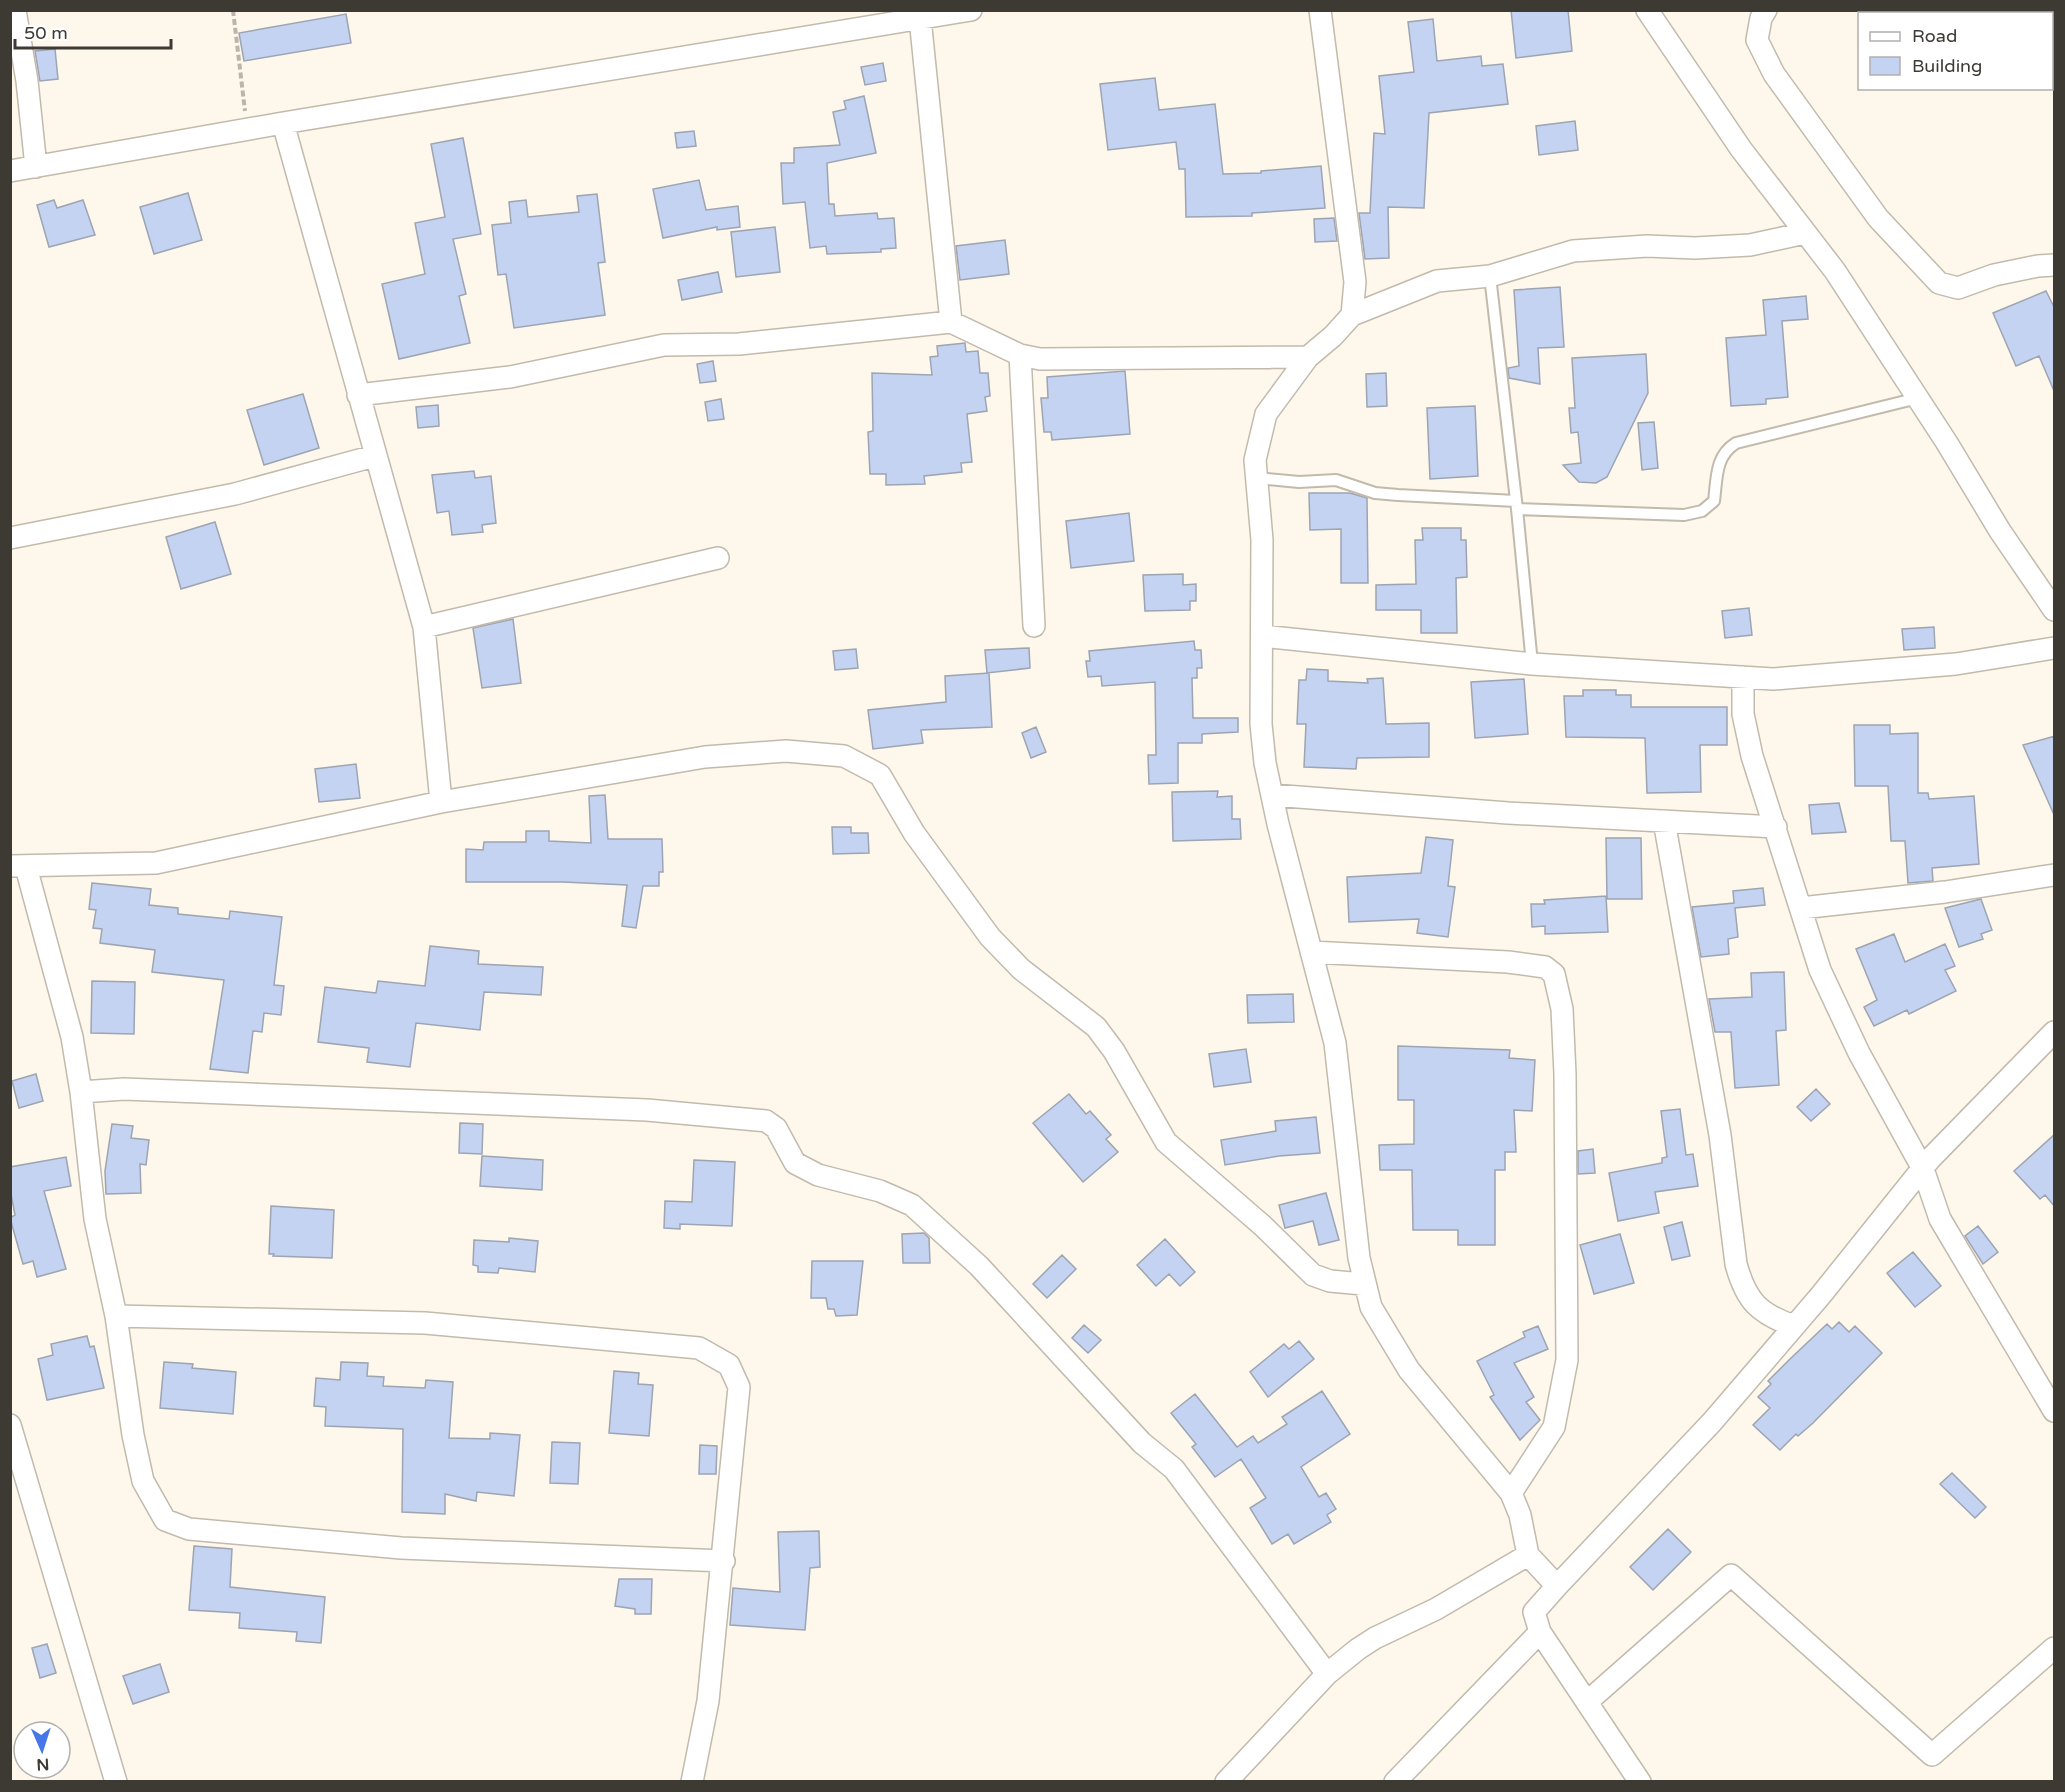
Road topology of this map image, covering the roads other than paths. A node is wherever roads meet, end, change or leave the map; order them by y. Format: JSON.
{"nodes":[{"id":1,"x":15,"y":10,"type":"edge"},
{"id":2,"x":971,"y":10,"type":"edge"},
{"id":3,"x":1320,"y":10,"type":"edge"},
{"id":4,"x":1647,"y":10,"type":"edge"},
{"id":5,"x":1766,"y":10,"type":"edge"},
{"id":6,"x":920,"y":18,"type":"junction"},
{"id":7,"x":283,"y":123,"type":"junction"},
{"id":8,"x":36,"y":168,"type":"junction"},
{"id":9,"x":10,"y":171,"type":"edge"},
{"id":10,"x":1805,"y":233,"type":"junction"},
{"id":11,"x":2055,"y":265,"type":"edge"},
{"id":12,"x":1490,"y":276,"type":"junction"},
{"id":13,"x":1353,"y":315,"type":"junction"},
{"id":14,"x":951,"y":322,"type":"junction"},
{"id":15,"x":1020,"y":355,"type":"junction"},
{"id":16,"x":1308,"y":357,"type":"junction"},
{"id":17,"x":358,"y":395,"type":"junction"},
{"id":18,"x":1918,"y":398,"type":"junction"},
{"id":19,"x":374,"y":456,"type":"junction"},
{"id":20,"x":1257,"y":478,"type":"junction"},
{"id":21,"x":1516,"y":505,"type":"junction"},
{"id":22,"x":10,"y":538,"type":"edge"},
{"id":23,"x":718,"y":558,"type":"dead end"},
{"id":24,"x":2055,"y":609,"type":"edge"},
{"id":25,"x":1034,"y":626,"type":"dead end"},
{"id":26,"x":424,"y":627,"type":"junction"},
{"id":27,"x":1262,"y":636,"type":"junction"},
{"id":28,"x":2055,"y":648,"type":"edge"},
{"id":29,"x":1532,"y":664,"type":"junction"},
{"id":30,"x":1743,"y":677,"type":"junction"},
{"id":31,"x":1272,"y":795,"type":"junction"},
{"id":32,"x":441,"y":802,"type":"junction"},
{"id":33,"x":1664,"y":821,"type":"junction"},
{"id":34,"x":1776,"y":827,"type":"junction"},
{"id":35,"x":18,"y":866,"type":"edge"},
{"id":36,"x":2055,"y":874,"type":"edge"},
{"id":37,"x":1801,"y":908,"type":"junction"},
{"id":38,"x":1311,"y":952,"type":"junction"},
{"id":39,"x":2055,"y":1032,"type":"edge"},
{"id":40,"x":81,"y":1092,"type":"junction"},
{"id":41,"x":1923,"y":1169,"type":"junction"},
{"id":42,"x":1363,"y":1284,"type":"junction"},
{"id":43,"x":116,"y":1316,"type":"junction"},
{"id":44,"x":1794,"y":1326,"type":"junction"},
{"id":45,"x":2055,"y":1411,"type":"edge"},
{"id":46,"x":10,"y":1425,"type":"edge"},
{"id":47,"x":1511,"y":1493,"type":"junction"},
{"id":48,"x":1528,"y":1555,"type":"junction"},
{"id":49,"x":724,"y":1561,"type":"junction"},
{"id":50,"x":1557,"y":1586,"type":"junction"},
{"id":51,"x":1540,"y":1632,"type":"junction"},
{"id":52,"x":2055,"y":1648,"type":"edge"},
{"id":53,"x":1327,"y":1674,"type":"junction"},
{"id":54,"x":1587,"y":1702,"type":"junction"},
{"id":55,"x":117,"y":1782,"type":"edge"},
{"id":56,"x":692,"y":1782,"type":"edge"},
{"id":57,"x":1226,"y":1782,"type":"edge"},
{"id":58,"x":1395,"y":1782,"type":"edge"},
{"id":59,"x":1640,"y":1782,"type":"edge"}],
"edges":[{"from":1,"to":8,"type":"street"},
{"from":2,"to":6,"type":"street"},
{"from":3,"to":13,"type":"street"},
{"from":4,"to":10,"type":"street"},
{"from":5,"to":11,"type":"street"},
{"from":6,"to":7,"type":"street"},
{"from":6,"to":14,"type":"street"},
{"from":7,"to":8,"type":"street"},
{"from":7,"to":17,"type":"street"},
{"from":8,"to":9,"type":"street"},
{"from":10,"to":12,"type":"street"},
{"from":10,"to":18,"type":"street"},
{"from":12,"to":13,"type":"street"},
{"from":12,"to":21,"type":"lane"},
{"from":13,"to":16,"type":"street"},
{"from":14,"to":15,"type":"street"},
{"from":14,"to":17,"type":"street"},
{"from":15,"to":16,"type":"street"},
{"from":15,"to":25,"type":"street"},
{"from":16,"to":20,"type":"street"},
{"from":17,"to":19,"type":"street"},
{"from":18,"to":21,"type":"lane"},
{"from":18,"to":24,"type":"street"},
{"from":19,"to":22,"type":"street"},
{"from":19,"to":26,"type":"street"},
{"from":20,"to":21,"type":"lane"},
{"from":20,"to":27,"type":"street"},
{"from":21,"to":29,"type":"lane"},
{"from":23,"to":26,"type":"street"},
{"from":26,"to":32,"type":"street"},
{"from":27,"to":29,"type":"street"},
{"from":27,"to":31,"type":"street"},
{"from":28,"to":30,"type":"street"},
{"from":29,"to":30,"type":"street"},
{"from":30,"to":34,"type":"street"},
{"from":31,"to":33,"type":"street"},
{"from":31,"to":38,"type":"street"},
{"from":32,"to":35,"type":"street"},
{"from":32,"to":42,"type":"street"},
{"from":33,"to":34,"type":"street"},
{"from":33,"to":44,"type":"street"},
{"from":34,"to":37,"type":"street"},
{"from":35,"to":40,"type":"street"},
{"from":36,"to":37,"type":"street"},
{"from":37,"to":41,"type":"street"},
{"from":38,"to":42,"type":"street"},
{"from":38,"to":47,"type":"street"},
{"from":39,"to":41,"type":"street"},
{"from":40,"to":43,"type":"street"},
{"from":40,"to":53,"type":"street"},
{"from":41,"to":44,"type":"street"},
{"from":41,"to":45,"type":"street"},
{"from":42,"to":47,"type":"street"},
{"from":43,"to":49,"type":"street"},
{"from":43,"to":49,"type":"street"},
{"from":44,"to":50,"type":"street"},
{"from":46,"to":55,"type":"street"},
{"from":47,"to":48,"type":"street"},
{"from":48,"to":50,"type":"street"},
{"from":48,"to":53,"type":"street"},
{"from":49,"to":56,"type":"street"},
{"from":50,"to":51,"type":"street"},
{"from":51,"to":54,"type":"street"},
{"from":51,"to":58,"type":"street"},
{"from":52,"to":54,"type":"street"},
{"from":53,"to":57,"type":"street"},
{"from":54,"to":59,"type":"street"}]}
